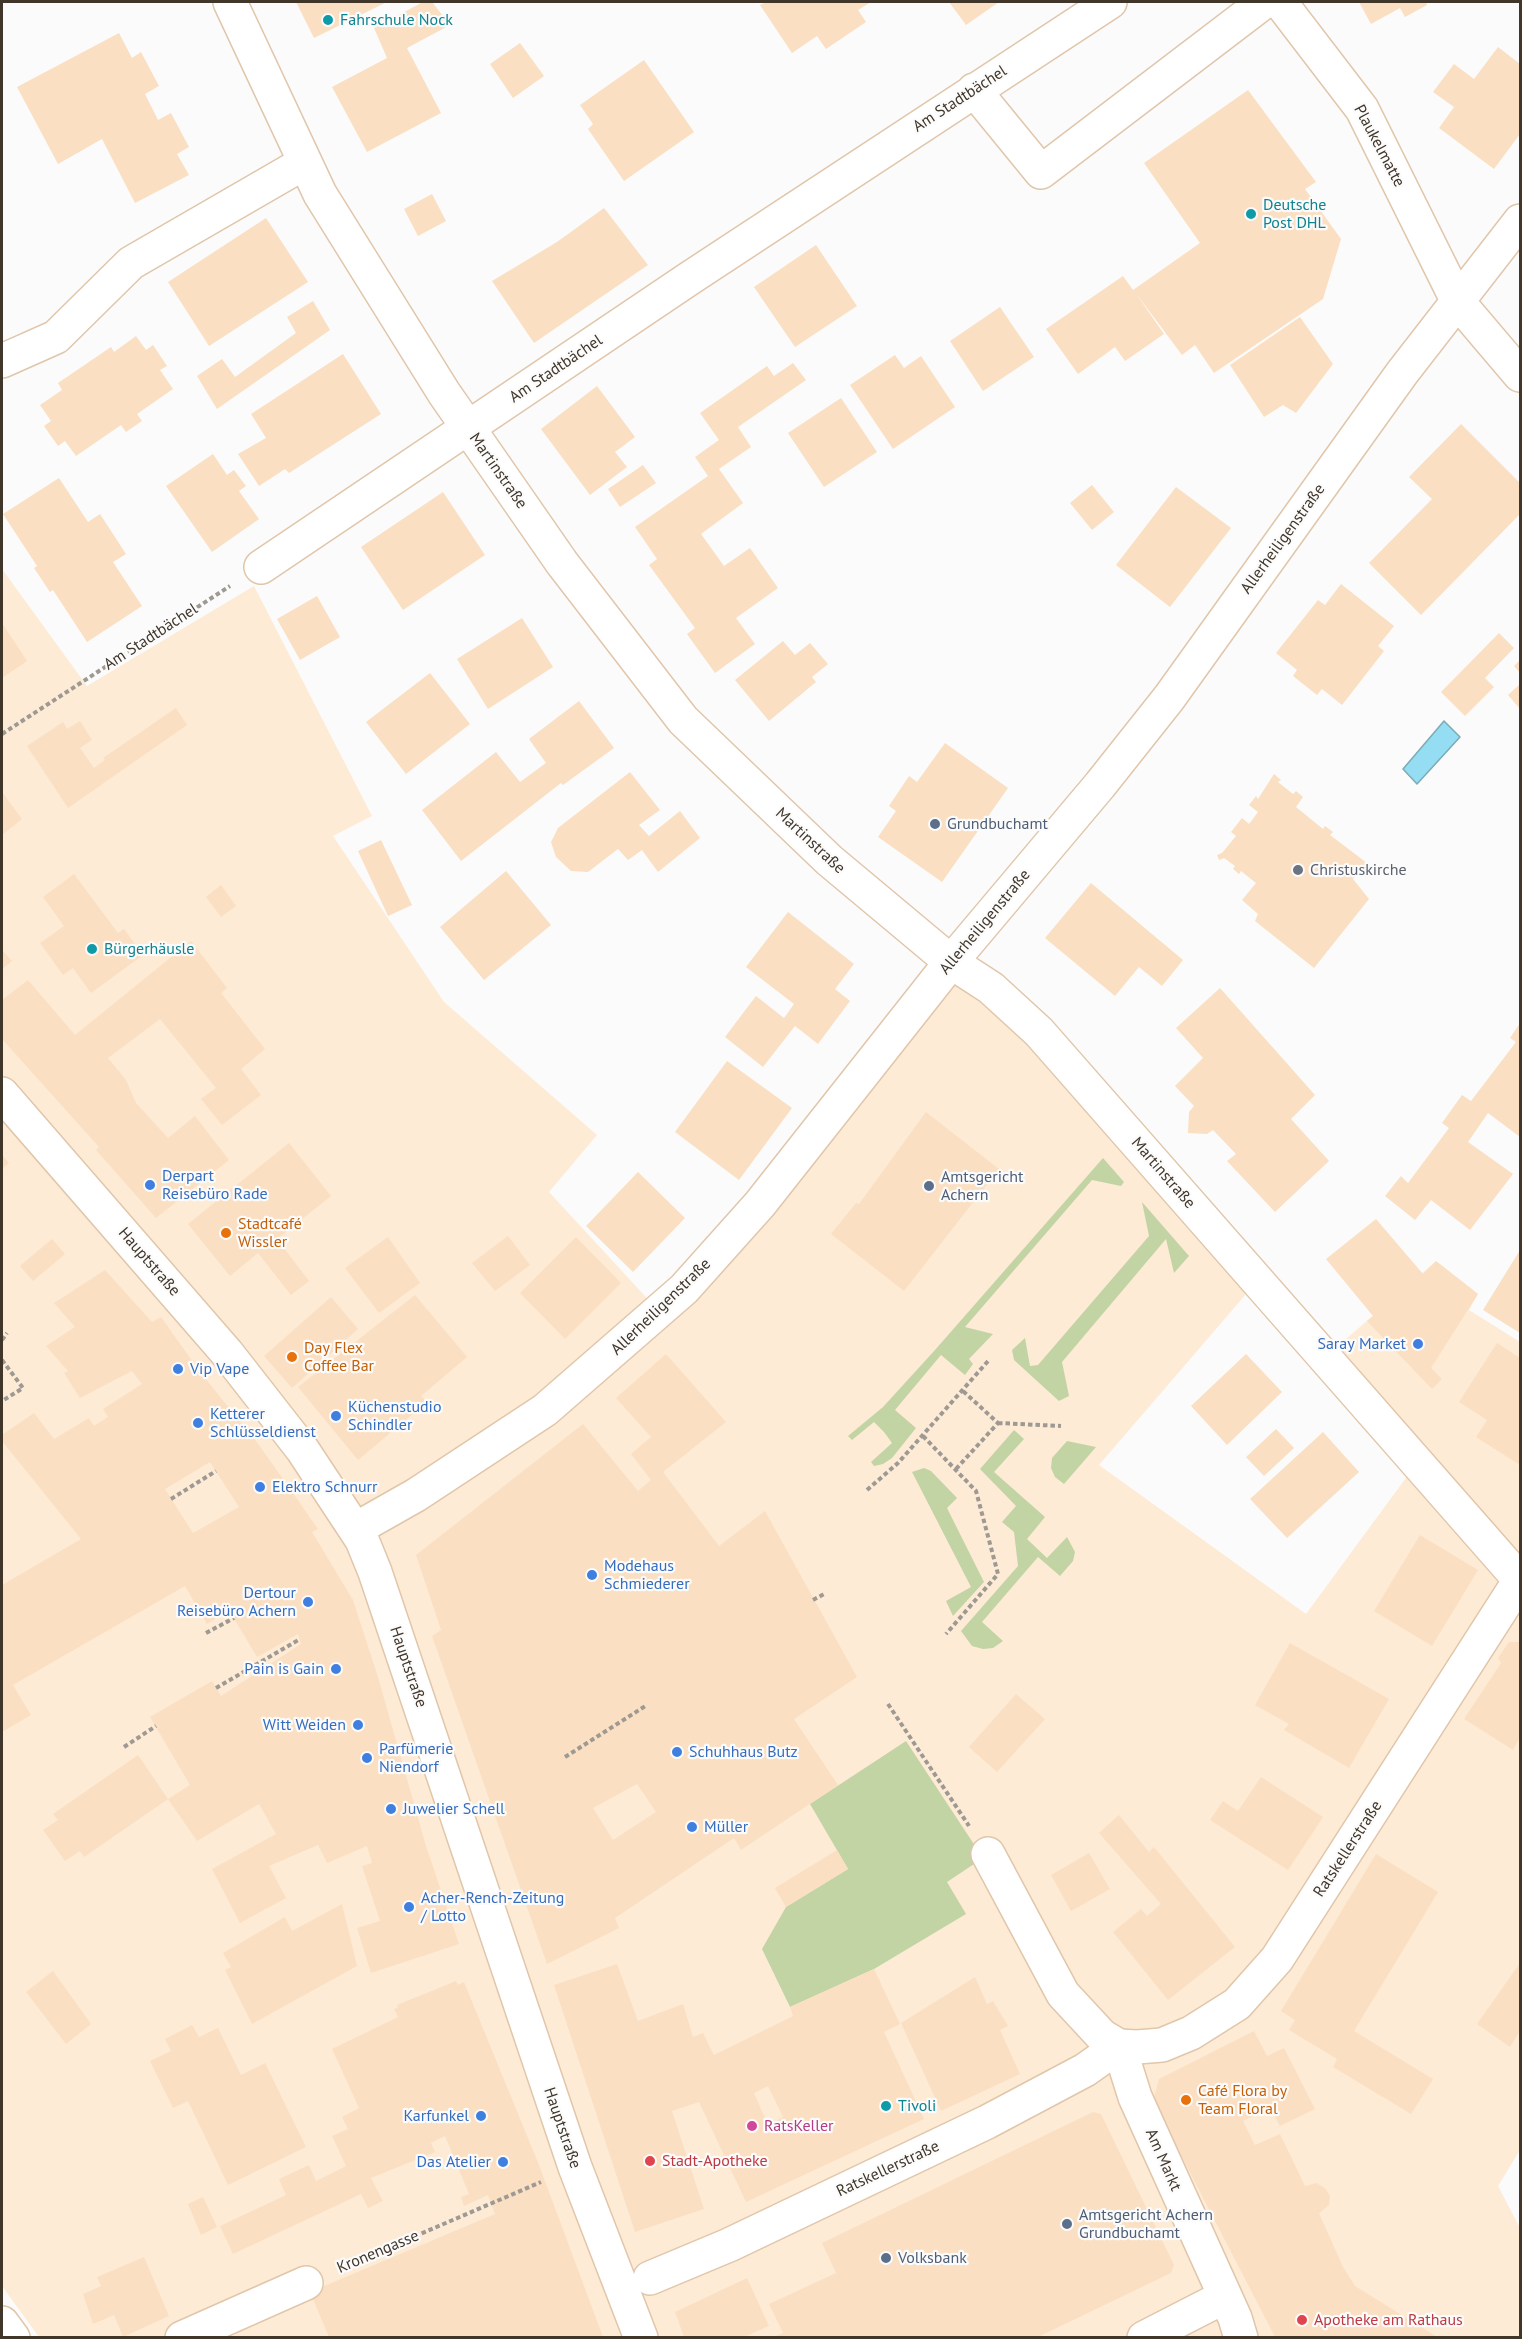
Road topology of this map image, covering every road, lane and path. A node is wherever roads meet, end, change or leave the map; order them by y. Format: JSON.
{"nodes":[{"id":1,"x":230,"y":2,"type":"edge"},
{"id":2,"x":1110,"y":2,"type":"edge"},
{"id":3,"x":1264,"y":2,"type":"edge"},
{"id":4,"x":1280,"y":2,"type":"edge"},
{"id":5,"x":974,"y":90,"type":"junction"},
{"id":6,"x":304,"y":163,"type":"junction"},
{"id":7,"x":1521,"y":221,"type":"edge"},
{"id":8,"x":1458,"y":302,"type":"junction"},
{"id":9,"x":2,"y":361,"type":"edge"},
{"id":10,"x":1521,"y":375,"type":"edge"},
{"id":11,"x":468,"y":429,"type":"junction"},
{"id":12,"x":261,"y":567,"type":"joint"},
{"id":13,"x":2,"y":734,"type":"edge"},
{"id":14,"x":951,"y":962,"type":"junction"},
{"id":15,"x":2,"y":1094,"type":"edge"},
{"id":16,"x":7,"y":1333,"type":"dead end"},
{"id":17,"x":2,"y":1340,"type":"edge"},
{"id":18,"x":2,"y":1360,"type":"edge"},
{"id":19,"x":989,"y":1360,"type":"dead end"},
{"id":20,"x":962,"y":1390,"type":"junction"},
{"id":21,"x":2,"y":1401,"type":"edge"},
{"id":22,"x":998,"y":1423,"type":"junction"},
{"id":23,"x":1061,"y":1426,"type":"dead end"},
{"id":24,"x":923,"y":1436,"type":"junction"},
{"id":25,"x":956,"y":1469,"type":"junction"},
{"id":26,"x":216,"y":1471,"type":"dead end"},
{"id":27,"x":867,"y":1490,"type":"dead end"},
{"id":28,"x":171,"y":1498,"type":"dead end"},
{"id":29,"x":356,"y":1529,"type":"junction"},
{"id":30,"x":1521,"y":1580,"type":"edge"},
{"id":31,"x":824,"y":1594,"type":"dead end"},
{"id":32,"x":813,"y":1600,"type":"dead end"},
{"id":33,"x":234,"y":1618,"type":"dead end"},
{"id":34,"x":206,"y":1633,"type":"dead end"},
{"id":35,"x":946,"y":1634,"type":"dead end"},
{"id":36,"x":300,"y":1639,"type":"dead end"},
{"id":37,"x":216,"y":1688,"type":"dead end"},
{"id":38,"x":888,"y":1704,"type":"dead end"},
{"id":39,"x":647,"y":1706,"type":"dead end"},
{"id":40,"x":156,"y":1726,"type":"dead end"},
{"id":41,"x":124,"y":1747,"type":"dead end"},
{"id":42,"x":565,"y":1757,"type":"dead end"},
{"id":43,"x":988,"y":1854,"type":"joint"},
{"id":44,"x":1119,"y":2046,"type":"junction"},
{"id":45,"x":575,"y":2167,"type":"junction"},
{"id":46,"x":650,"y":2278,"type":"dead end"},
{"id":47,"x":306,"y":2283,"type":"joint"},
{"id":48,"x":1224,"y":2297,"type":"junction"},
{"id":49,"x":2,"y":2323,"type":"edge"},
{"id":50,"x":13,"y":2337,"type":"edge"},
{"id":51,"x":182,"y":2337,"type":"edge"},
{"id":52,"x":641,"y":2337,"type":"edge"},
{"id":53,"x":1144,"y":2337,"type":"edge"},
{"id":54,"x":1241,"y":2337,"type":"edge"}],
"edges":[{"from":1,"to":6,"type":"street","name":"Martinstraße"},
{"from":2,"to":5,"type":"street","name":"Am Stadtbächel"},
{"from":3,"to":5,"type":"street"},
{"from":4,"to":8,"type":"street","name":"Plaukelmatte"},
{"from":5,"to":11,"type":"street","name":"Am Stadtbächel"},
{"from":6,"to":9,"type":"street"},
{"from":6,"to":11,"type":"street","name":"Martinstraße"},
{"from":7,"to":8,"type":"street","name":"Allerheiligenstraße"},
{"from":8,"to":10,"type":"street","name":"Plaukelmatte"},
{"from":8,"to":14,"type":"street","name":"Allerheiligenstraße"},
{"from":11,"to":12,"type":"street","name":"Am Stadtbächel"},
{"from":11,"to":14,"type":"street","name":"Martinstraße"},
{"from":12,"to":13,"type":"path","name":"Am Stadtbächel"},
{"from":14,"to":29,"type":"street","name":"Allerheiligenstraße"},
{"from":14,"to":30,"type":"street","name":"Martinstraße"},
{"from":15,"to":29,"type":"street","name":"Hauptstraße"},
{"from":16,"to":17,"type":"path"},
{"from":18,"to":21,"type":"path"},
{"from":19,"to":20,"type":"path"},
{"from":20,"to":22,"type":"path"},
{"from":20,"to":24,"type":"path"},
{"from":22,"to":23,"type":"path"},
{"from":22,"to":25,"type":"path"},
{"from":24,"to":25,"type":"path"},
{"from":24,"to":27,"type":"path"},
{"from":25,"to":35,"type":"path"},
{"from":26,"to":28,"type":"path"},
{"from":29,"to":45,"type":"street","name":"Hauptstraße"},
{"from":30,"to":44,"type":"street","name":"Ratskellerstraße"},
{"from":31,"to":32,"type":"path"},
{"from":33,"to":34,"type":"path"},
{"from":36,"to":37,"type":"path"},
{"from":38,"to":43,"type":"path"},
{"from":39,"to":42,"type":"path"},
{"from":40,"to":41,"type":"path"},
{"from":43,"to":44,"type":"street"},
{"from":44,"to":46,"type":"street","name":"Ratskellerstraße"},
{"from":44,"to":48,"type":"street","name":"Am Markt"},
{"from":45,"to":47,"type":"path","name":"Kronengasse"},
{"from":45,"to":52,"type":"street","name":"Hauptstraße"},
{"from":47,"to":51,"type":"street"},
{"from":48,"to":53,"type":"street"},
{"from":48,"to":54,"type":"street","name":"Am Markt"},
{"from":49,"to":50,"type":"street"}]}
